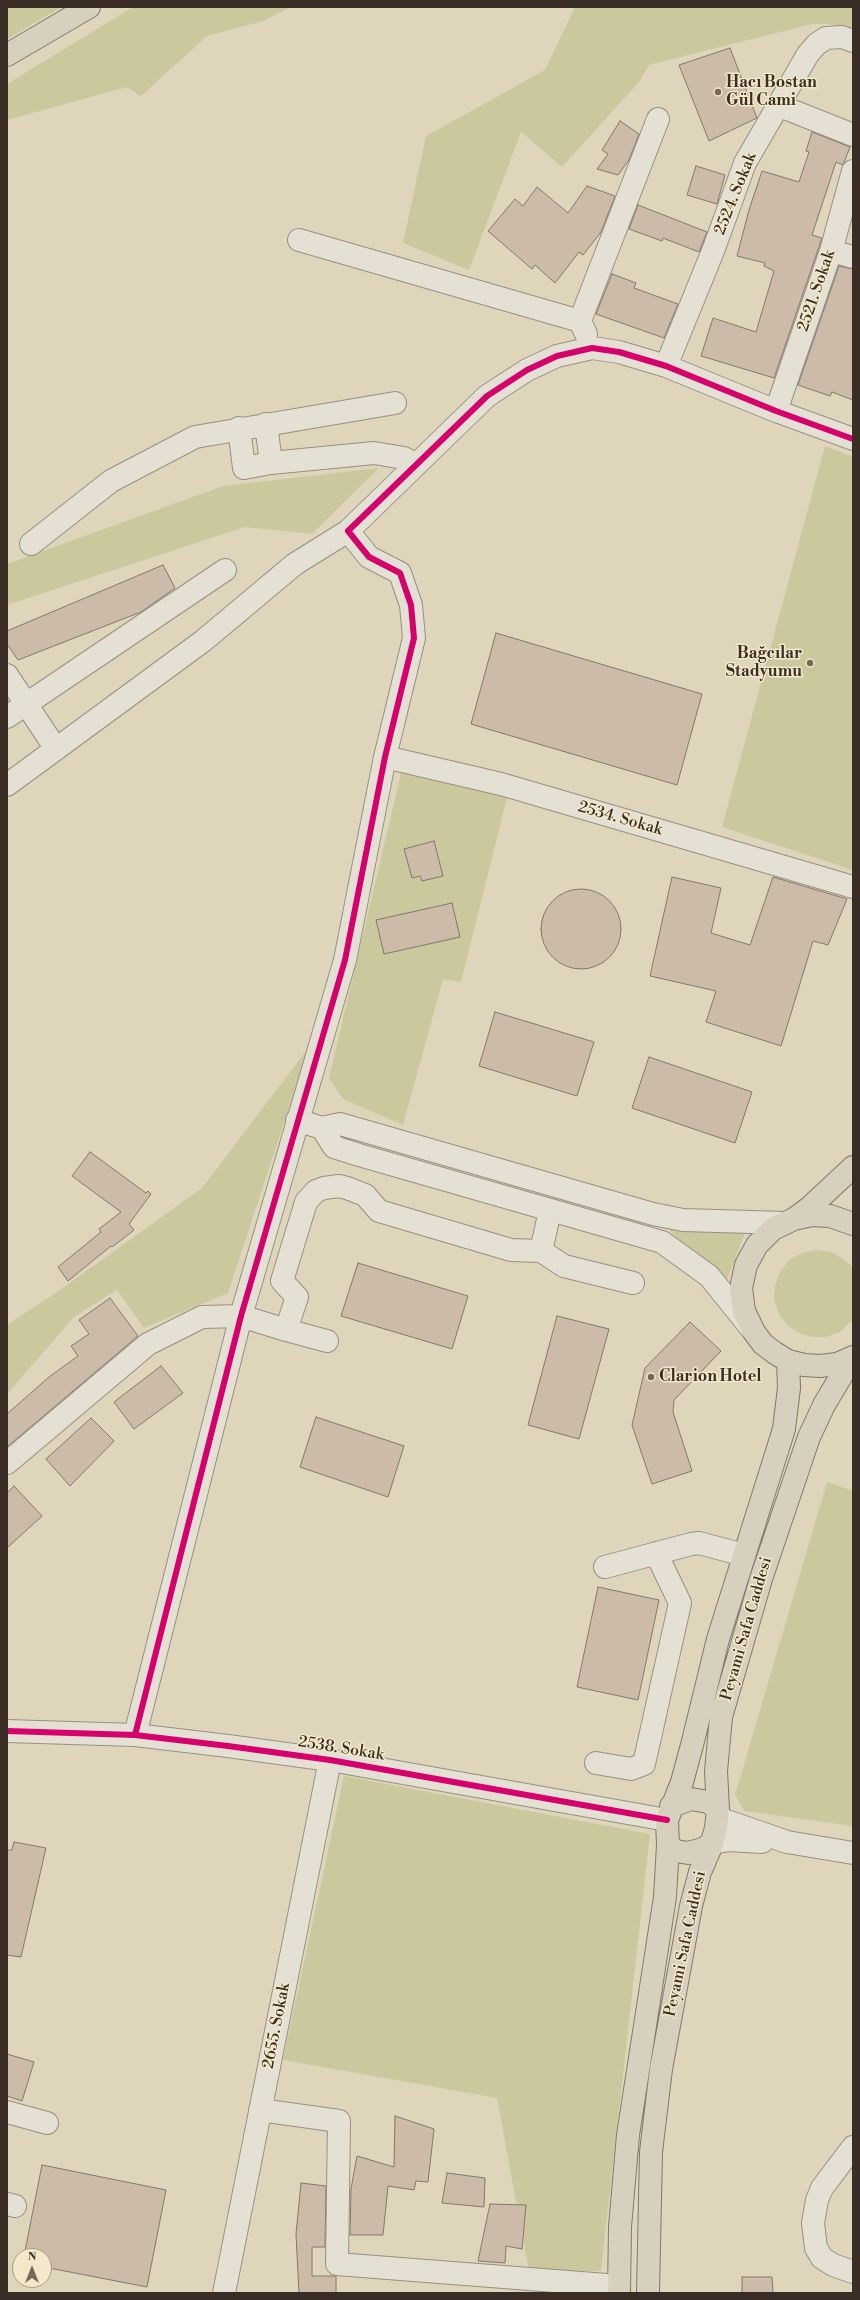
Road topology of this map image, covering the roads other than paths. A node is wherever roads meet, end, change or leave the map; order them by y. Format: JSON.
{"nodes":[{"id":1,"x":89,"y":7,"type":"edge"},
{"id":2,"x":853,"y":41,"type":"edge"},
{"id":3,"x":7,"y":55,"type":"edge"},
{"id":4,"x":780,"y":106,"type":"junction"},
{"id":5,"x":658,"y":119,"type":"dead end"},
{"id":6,"x":853,"y":135,"type":"edge"},
{"id":7,"x":853,"y":171,"type":"edge"},
{"id":8,"x":299,"y":240,"type":"dead end"},
{"id":9,"x":831,"y":251,"type":"junction"},
{"id":10,"x":853,"y":257,"type":"edge"},
{"id":11,"x":580,"y":321,"type":"junction"},
{"id":12,"x":592,"y":348,"type":"junction"},
{"id":13,"x":666,"y":366,"type":"junction"},
{"id":14,"x":394,"y":403,"type":"dead end"},
{"id":15,"x":776,"y":411,"type":"junction"},
{"id":16,"x":266,"y":424,"type":"junction"},
{"id":17,"x":238,"y":428,"type":"junction"},
{"id":18,"x":853,"y":439,"type":"edge"},
{"id":19,"x":272,"y":463,"type":"junction"},
{"id":20,"x":416,"y":465,"type":"junction"},
{"id":21,"x":348,"y":531,"type":"junction"},
{"id":22,"x":31,"y":544,"type":"dead end"},
{"id":23,"x":225,"y":570,"type":"dead end"},
{"id":24,"x":7,"y":675,"type":"edge"},
{"id":25,"x":27,"y":705,"type":"junction"},
{"id":26,"x":7,"y":717,"type":"edge"},
{"id":27,"x":56,"y":749,"type":"junction"},
{"id":28,"x":386,"y":757,"type":"junction"},
{"id":29,"x":7,"y":785,"type":"edge"},
{"id":30,"x":853,"y":887,"type":"edge"},
{"id":31,"x":297,"y":1120,"type":"junction"},
{"id":32,"x":322,"y":1128,"type":"junction"},
{"id":33,"x":853,"y":1168,"type":"edge"},
{"id":34,"x":550,"y":1211,"type":"junction"},
{"id":35,"x":790,"y":1221,"type":"junction"},
{"id":36,"x":853,"y":1224,"type":"edge"},
{"id":37,"x":541,"y":1251,"type":"junction"},
{"id":38,"x":634,"y":1284,"type":"dead end"},
{"id":39,"x":241,"y":1316,"type":"junction"},
{"id":40,"x":286,"y":1330,"type":"junction"},
{"id":41,"x":754,"y":1332,"type":"junction"},
{"id":42,"x":327,"y":1341,"type":"dead end"},
{"id":43,"x":852,"y":1358,"type":"edge"},
{"id":44,"x":788,"y":1361,"type":"junction"},
{"id":45,"x":7,"y":1463,"type":"edge"},
{"id":46,"x":656,"y":1553,"type":"junction"},
{"id":47,"x":744,"y":1555,"type":"junction"},
{"id":48,"x":605,"y":1567,"type":"dead end"},
{"id":49,"x":7,"y":1731,"type":"edge"},
{"id":50,"x":135,"y":1735,"type":"junction"},
{"id":51,"x":330,"y":1760,"type":"junction"},
{"id":52,"x":596,"y":1763,"type":"dead end"},
{"id":53,"x":669,"y":1813,"type":"junction"},
{"id":54,"x":718,"y":1814,"type":"junction"},
{"id":55,"x":787,"y":1842,"type":"junction"},
{"id":56,"x":712,"y":1843,"type":"junction"},
{"id":57,"x":668,"y":1845,"type":"junction"},
{"id":58,"x":853,"y":1853,"type":"edge"},
{"id":59,"x":260,"y":2110,"type":"junction"},
{"id":60,"x":7,"y":2112,"type":"edge"},
{"id":61,"x":47,"y":2123,"type":"dead end"},
{"id":62,"x":853,"y":2147,"type":"edge"},
{"id":63,"x":853,"y":2272,"type":"edge"},
{"id":64,"x":619,"y":2289,"type":"edge"},
{"id":65,"x":224,"y":2293,"type":"edge"},
{"id":66,"x":648,"y":2293,"type":"edge"}],
"edges":[{"from":1,"to":3,"type":"main road"},
{"from":2,"to":4,"type":"street","name":"2524. Sokak"},
{"from":4,"to":6,"type":"street"},
{"from":4,"to":13,"type":"street","name":"2524. Sokak"},
{"from":5,"to":11,"type":"street"},
{"from":7,"to":9,"type":"street","name":"2521. Sokak"},
{"from":8,"to":11,"type":"street"},
{"from":9,"to":10,"type":"street"},
{"from":9,"to":15,"type":"street","name":"2521. Sokak"},
{"from":11,"to":12,"type":"street"},
{"from":12,"to":13,"type":"street"},
{"from":12,"to":20,"type":"street"},
{"from":13,"to":15,"type":"street"},
{"from":14,"to":16,"type":"street"},
{"from":15,"to":18,"type":"street"},
{"from":16,"to":17,"type":"street"},
{"from":16,"to":19,"type":"street"},
{"from":17,"to":19,"type":"street"},
{"from":17,"to":22,"type":"street"},
{"from":19,"to":20,"type":"street"},
{"from":20,"to":21,"type":"street"},
{"from":21,"to":27,"type":"street"},
{"from":21,"to":28,"type":"street"},
{"from":23,"to":25,"type":"street"},
{"from":24,"to":25,"type":"street"},
{"from":25,"to":26,"type":"street"},
{"from":25,"to":27,"type":"street"},
{"from":27,"to":29,"type":"street"},
{"from":28,"to":30,"type":"street","name":"2534. Sokak"},
{"from":28,"to":31,"type":"street"},
{"from":31,"to":32,"type":"street"},
{"from":31,"to":39,"type":"street"},
{"from":32,"to":34,"type":"street"},
{"from":32,"to":35,"type":"street"},
{"from":33,"to":35,"type":"main road"},
{"from":34,"to":37,"type":"street"},
{"from":34,"to":41,"type":"street"},
{"from":35,"to":36,"type":"main road"},
{"from":35,"to":41,"type":"main road"},
{"from":37,"to":38,"type":"street"},
{"from":37,"to":40,"type":"street"},
{"from":39,"to":40,"type":"street"},
{"from":39,"to":45,"type":"street"},
{"from":39,"to":50,"type":"street"},
{"from":40,"to":42,"type":"street"},
{"from":41,"to":44,"type":"main road"},
{"from":43,"to":44,"type":"main road"},
{"from":43,"to":54,"type":"main road","name":"Peyami Safa Caddesi"},
{"from":44,"to":47,"type":"main road","name":"Peyami Safa Caddesi"},
{"from":46,"to":47,"type":"street"},
{"from":46,"to":48,"type":"street"},
{"from":46,"to":52,"type":"street"},
{"from":47,"to":53,"type":"main road","name":"Peyami Safa Caddesi"},
{"from":49,"to":50,"type":"street","name":"2538. Sokak"},
{"from":50,"to":51,"type":"street","name":"2538. Sokak"},
{"from":51,"to":53,"type":"street","name":"2538. Sokak"},
{"from":51,"to":59,"type":"street","name":"2655. Sokak"},
{"from":53,"to":54,"type":"main road"},
{"from":53,"to":57,"type":"main road","name":"Peyami Safa Caddesi"},
{"from":54,"to":55,"type":"street"},
{"from":54,"to":56,"type":"main road","name":"Peyami Safa Caddesi"},
{"from":55,"to":56,"type":"street"},
{"from":55,"to":58,"type":"street"},
{"from":56,"to":57,"type":"main road"},
{"from":56,"to":66,"type":"main road","name":"Peyami Safa Caddesi"},
{"from":57,"to":64,"type":"main road","name":"Peyami Safa Caddesi"},
{"from":59,"to":64,"type":"street"},
{"from":59,"to":65,"type":"street","name":"2655. Sokak"},
{"from":60,"to":61,"type":"street"},
{"from":62,"to":63,"type":"street"}]}
